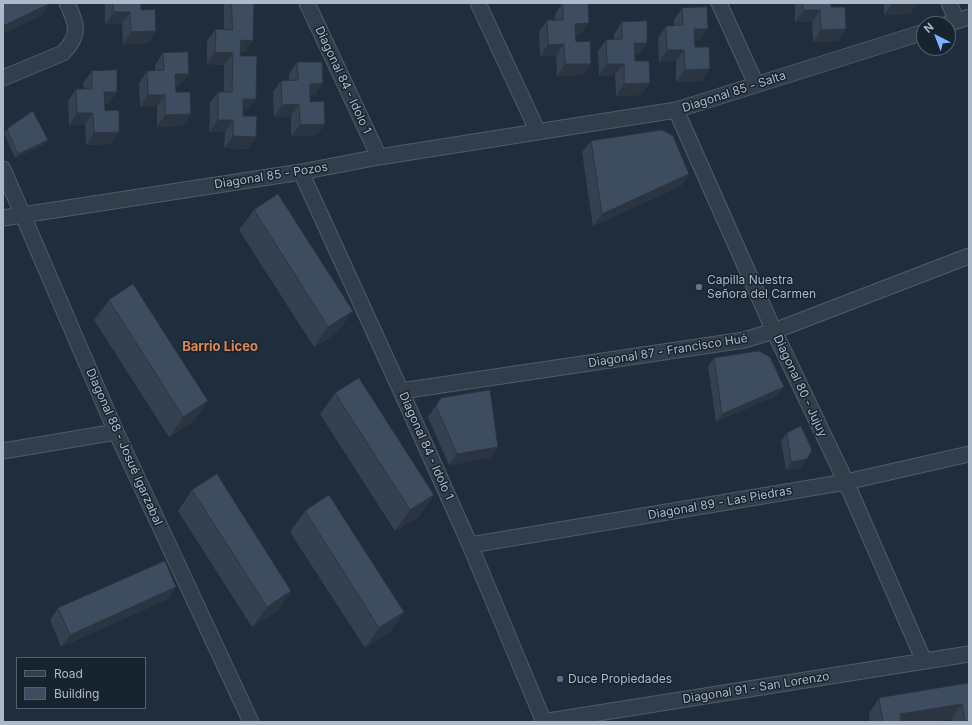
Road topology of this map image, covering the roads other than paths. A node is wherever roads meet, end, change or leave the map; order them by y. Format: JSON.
{"nodes":[{"id":1,"x":67,"y":3,"type":"edge"},
{"id":2,"x":307,"y":3,"type":"edge"},
{"id":3,"x":478,"y":3,"type":"edge"},
{"id":4,"x":718,"y":3,"type":"edge"},
{"id":5,"x":949,"y":3,"type":"edge"},
{"id":6,"x":958,"y":21,"type":"edge"},
{"id":7,"x":916,"y":34,"type":"edge"},
{"id":8,"x":3,"y":78,"type":"edge"},
{"id":9,"x":756,"y":84,"type":"junction"},
{"id":10,"x":676,"y":110,"type":"junction"},
{"id":11,"x":538,"y":132,"type":"junction"},
{"id":12,"x":379,"y":157,"type":"junction"},
{"id":13,"x":3,"y":169,"type":"edge"},
{"id":14,"x":301,"y":172,"type":"junction"},
{"id":15,"x":23,"y":215,"type":"junction"},
{"id":16,"x":3,"y":218,"type":"edge"},
{"id":17,"x":969,"y":256,"type":"edge"},
{"id":18,"x":774,"y":331,"type":"junction"},
{"id":19,"x":401,"y":391,"type":"junction"},
{"id":20,"x":116,"y":432,"type":"junction"},
{"id":21,"x":3,"y":451,"type":"edge"},
{"id":22,"x":969,"y":454,"type":"edge"},
{"id":23,"x":846,"y":482,"type":"junction"},
{"id":24,"x":470,"y":546,"type":"junction"},
{"id":25,"x":969,"y":654,"type":"edge"},
{"id":26,"x":924,"y":661,"type":"junction"},
{"id":27,"x":251,"y":722,"type":"edge"},
{"id":28,"x":543,"y":722,"type":"edge"}],
"edges":[{"from":1,"to":8,"type":"street"},
{"from":2,"to":12,"type":"street","name":"Diagonal 84 - Idolo 1"},
{"from":3,"to":11,"type":"street"},
{"from":4,"to":9,"type":"street"},
{"from":5,"to":6,"type":"street"},
{"from":7,"to":9,"type":"street","name":"Diagonal 85 - Salta"},
{"from":9,"to":10,"type":"street","name":"Diagonal 85 - Salta"},
{"from":10,"to":11,"type":"street","name":"Diagonal 85 - Salta"},
{"from":10,"to":18,"type":"street","name":"Diagonal 80 - Jujuy"},
{"from":11,"to":12,"type":"street","name":"Diagonal 85 - Pozos"},
{"from":12,"to":14,"type":"street","name":"Diagonal 85 - Pozos"},
{"from":13,"to":15,"type":"street","name":"Diagonal 88 - Josué Igarzabal"},
{"from":14,"to":15,"type":"street","name":"Diagonal 85 - Pozos"},
{"from":14,"to":19,"type":"street","name":"Diagonal 84 - Idolo 1"},
{"from":15,"to":16,"type":"street","name":"Diagonal 85 - Pozos"},
{"from":15,"to":20,"type":"street","name":"Diagonal 88 - Josué Igarzabal"},
{"from":17,"to":18,"type":"street","name":"Diagonal 87 - Francisco Hué"},
{"from":18,"to":19,"type":"street","name":"Diagonal 87 - Francisco Hué"},
{"from":18,"to":23,"type":"street","name":"Diagonal 80 - Jujuy"},
{"from":19,"to":24,"type":"street","name":"Diagonal 84 - Idolo 1"},
{"from":20,"to":21,"type":"street"},
{"from":20,"to":27,"type":"street","name":"Diagonal 88 - Josué Igarzabal"},
{"from":22,"to":23,"type":"street","name":"Diagonal 89 - Las Piedras"},
{"from":23,"to":24,"type":"street","name":"Diagonal 89 - Las Piedras"},
{"from":23,"to":26,"type":"street","name":"Diagonal 80 - Jujuy"},
{"from":24,"to":28,"type":"street","name":"Diagonal 84 - Idolo 1"},
{"from":25,"to":26,"type":"street","name":"Diagonal 91 - San Lorenzo"},
{"from":26,"to":28,"type":"street","name":"Diagonal 91 - San Lorenzo"}]}
